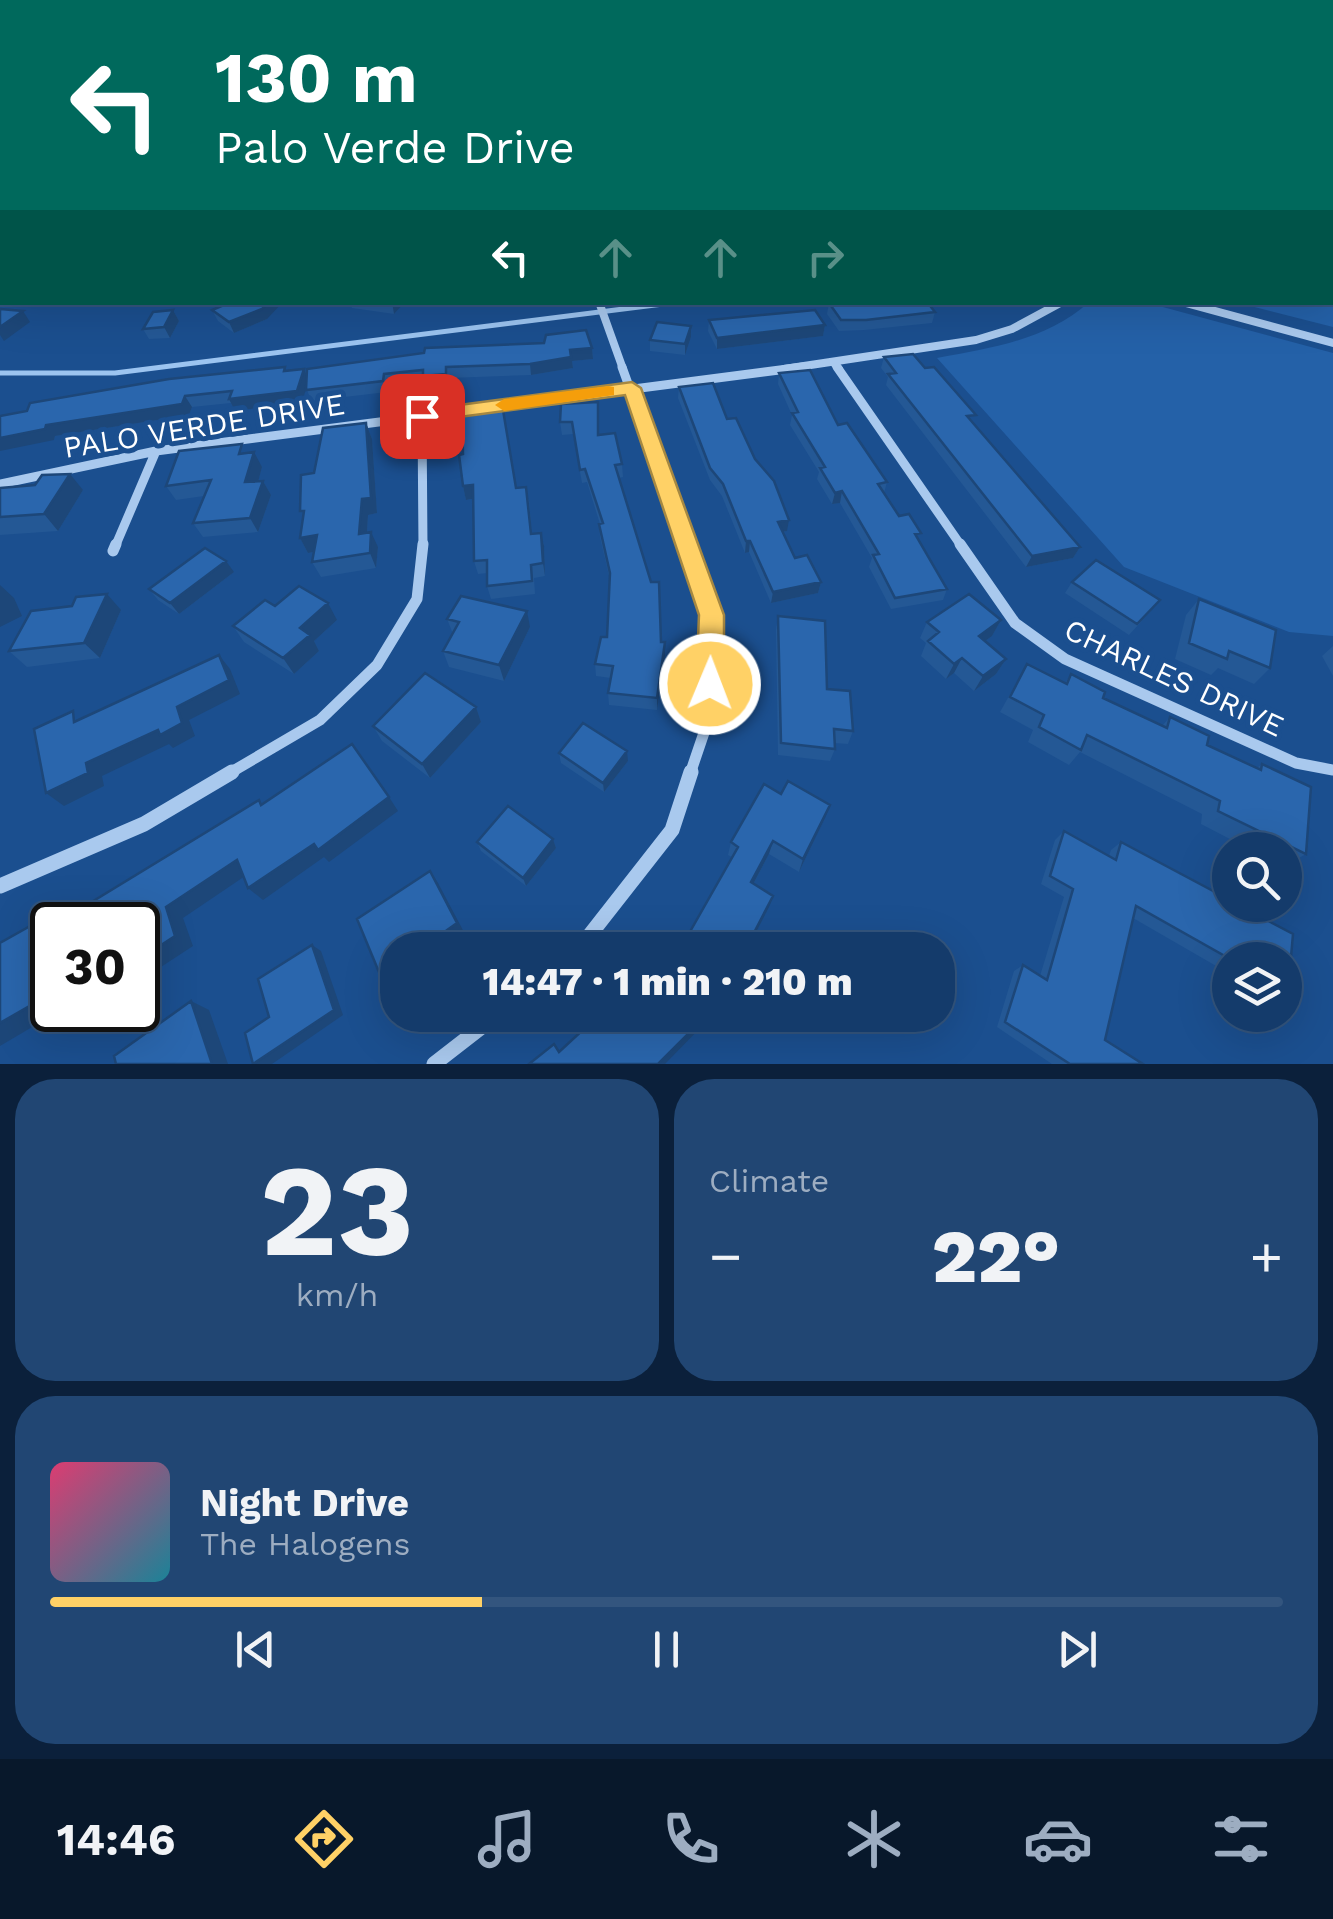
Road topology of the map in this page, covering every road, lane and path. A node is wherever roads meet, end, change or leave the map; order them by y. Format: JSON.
{"nodes":[{"id":1,"x":599,"y":305,"type":"edge"},
{"id":2,"x":1056,"y":305,"type":"edge"},
{"id":3,"x":1193,"y":305,"type":"edge"},
{"id":4,"x":1333,"y":343,"type":"edge"},
{"id":5,"x":834,"y":363,"type":"junction"},
{"id":6,"x":632,"y":388,"type":"junction"},
{"id":7,"x":422,"y":416,"type":"junction"},
{"id":8,"x":156,"y":452,"type":"junction"},
{"id":9,"x":0,"y":484,"type":"edge"},
{"id":10,"x":114,"y":551,"type":"dead end"},
{"id":11,"x":1333,"y":770,"type":"edge"},
{"id":12,"x":0,"y":886,"type":"edge"},
{"id":13,"x":592,"y":932,"type":"edge"},
{"id":14,"x":475,"y":1032,"type":"edge"},
{"id":15,"x":434,"y":1064,"type":"edge"}],
"edges":[{"from":1,"to":6,"type":"street"},
{"from":2,"to":5,"type":"street","name":"PALO VERDE DRIVE"},
{"from":3,"to":4,"type":"street"},
{"from":5,"to":6,"type":"street","name":"PALO VERDE DRIVE"},
{"from":5,"to":11,"type":"street","name":"CHARLES DRIVE"},
{"from":6,"to":7,"type":"street","name":"PALO VERDE DRIVE"},
{"from":6,"to":13,"type":"street"},
{"from":7,"to":8,"type":"street","name":"PALO VERDE DRIVE"},
{"from":7,"to":12,"type":"street"},
{"from":8,"to":9,"type":"street","name":"PALO VERDE DRIVE"},
{"from":8,"to":10,"type":"street"},
{"from":14,"to":15,"type":"street"}]}
